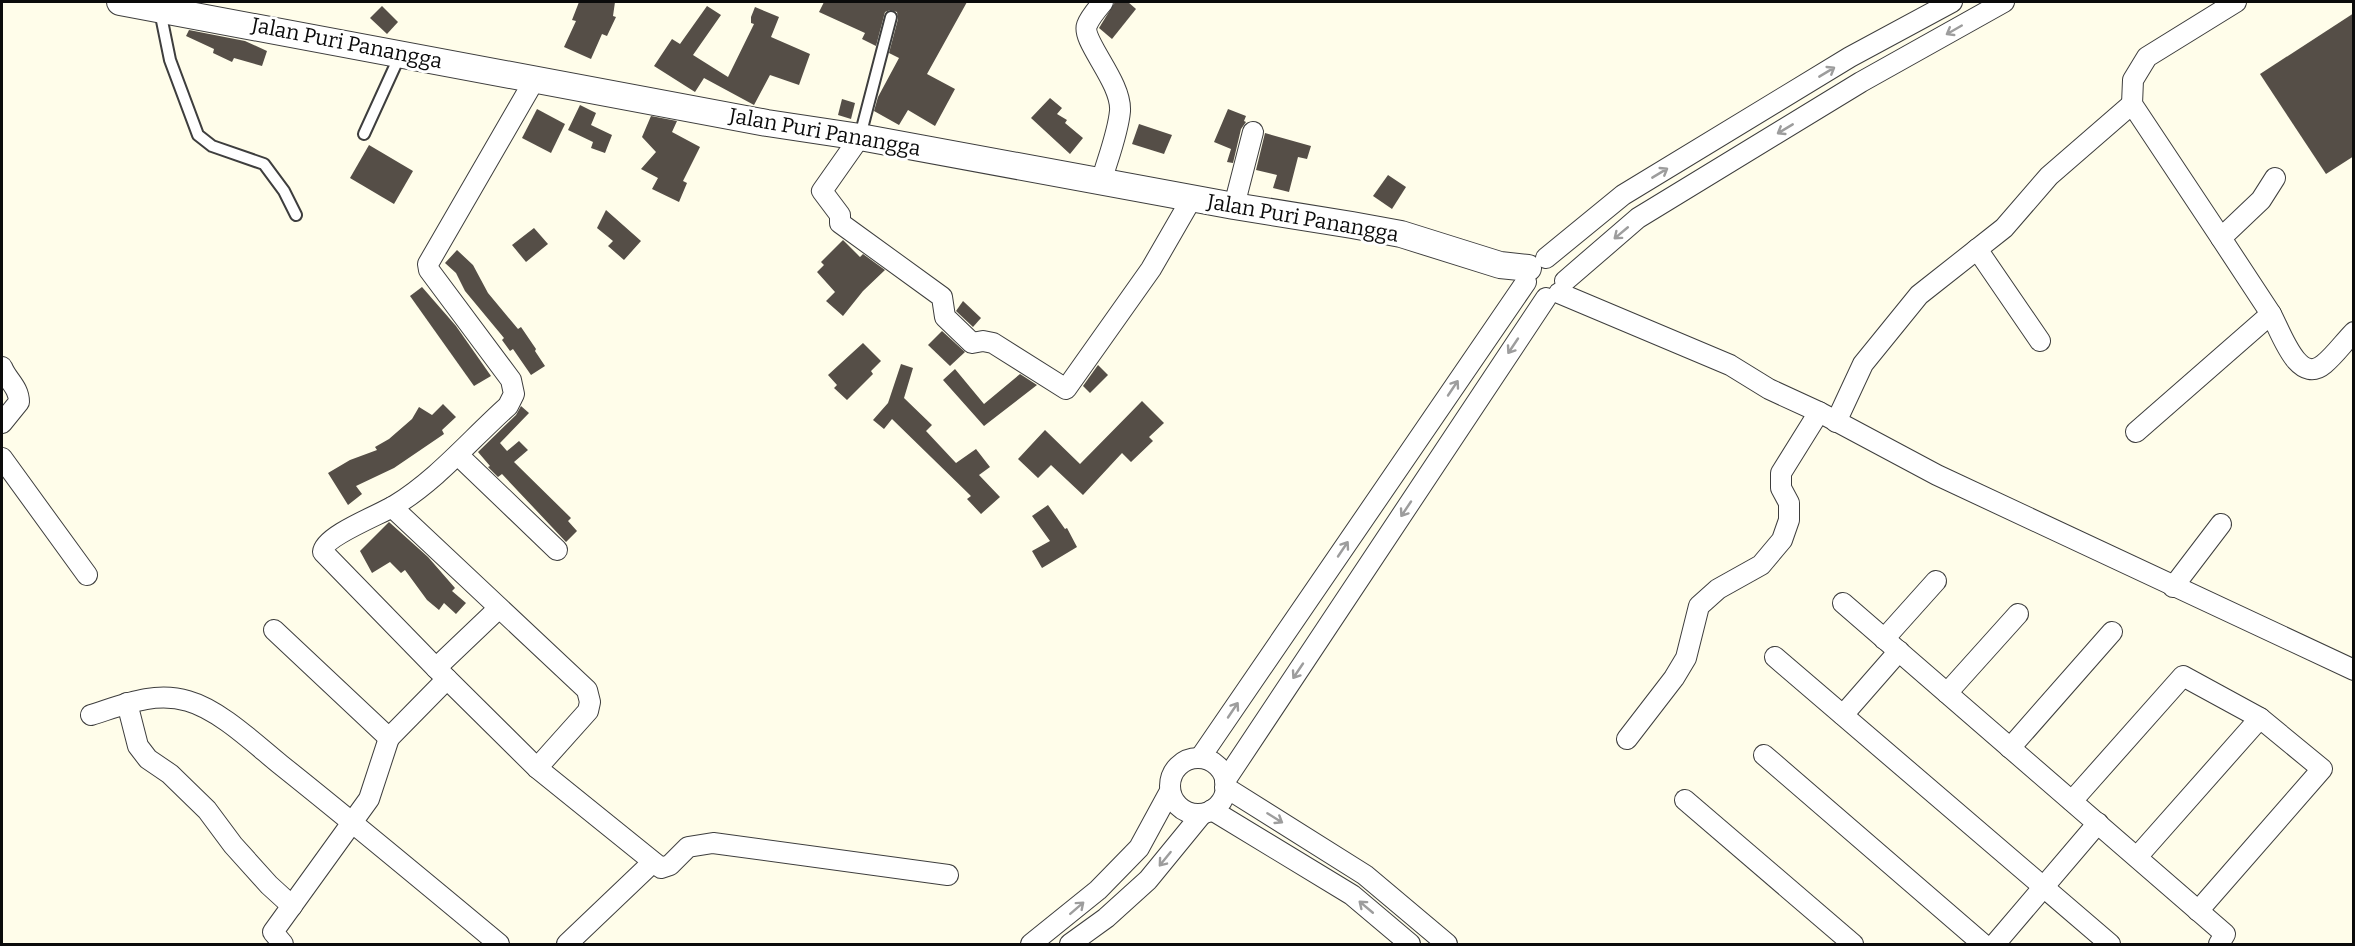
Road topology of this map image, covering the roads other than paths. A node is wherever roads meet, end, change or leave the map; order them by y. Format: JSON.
{"nodes":[{"id":1,"x":120,"y":2,"type":"edge"},
{"id":2,"x":1103,"y":2,"type":"edge"},
{"id":3,"x":1952,"y":2,"type":"edge"},
{"id":4,"x":2004,"y":2,"type":"edge"},
{"id":5,"x":2236,"y":2,"type":"edge"},
{"id":6,"x":160,"y":7,"type":"junction"},
{"id":7,"x":891,"y":17,"type":"dead end"},
{"id":8,"x":401,"y":53,"type":"junction"},
{"id":9,"x":1850,"y":57,"type":"junction"},
{"id":10,"x":535,"y":79,"type":"junction"},
{"id":11,"x":1861,"y":82,"type":"junction"},
{"id":12,"x":2132,"y":104,"type":"junction"},
{"id":13,"x":1253,"y":132,"type":"dead end"},
{"id":14,"x":364,"y":134,"type":"dead end"},
{"id":15,"x":860,"y":136,"type":"junction"},
{"id":16,"x":2275,"y":178,"type":"dead end"},
{"id":17,"x":1102,"y":179,"type":"junction"},
{"id":18,"x":1192,"y":198,"type":"junction"},
{"id":19,"x":1234,"y":206,"type":"junction"},
{"id":20,"x":296,"y":215,"type":"dead end"},
{"id":21,"x":2221,"y":238,"type":"junction"},
{"id":22,"x":1977,"y":249,"type":"junction"},
{"id":23,"x":1533,"y":269,"type":"junction"},
{"id":24,"x":1556,"y":290,"type":"junction"},
{"id":25,"x":2271,"y":314,"type":"junction"},
{"id":26,"x":2354,"y":332,"type":"edge"},
{"id":27,"x":2040,"y":341,"type":"dead end"},
{"id":28,"x":2,"y":367,"type":"edge"},
{"id":29,"x":1828,"y":417,"type":"junction"},
{"id":30,"x":2,"y":423,"type":"edge"},
{"id":31,"x":2136,"y":432,"type":"dead end"},
{"id":32,"x":458,"y":455,"type":"junction"},
{"id":33,"x":2,"y":461,"type":"edge"},
{"id":34,"x":392,"y":507,"type":"junction"},
{"id":35,"x":2221,"y":524,"type":"dead end"},
{"id":36,"x":557,"y":550,"type":"dead end"},
{"id":37,"x":87,"y":575,"type":"dead end"},
{"id":38,"x":1936,"y":581,"type":"dead end"},
{"id":39,"x":2173,"y":587,"type":"junction"},
{"id":40,"x":1843,"y":603,"type":"dead end"},
{"id":41,"x":499,"y":608,"type":"junction"},
{"id":42,"x":2018,"y":614,"type":"dead end"},
{"id":43,"x":274,"y":630,"type":"dead end"},
{"id":44,"x":2112,"y":632,"type":"dead end"},
{"id":45,"x":1892,"y":645,"type":"junction"},
{"id":46,"x":1775,"y":657,"type":"dead end"},
{"id":47,"x":2354,"y":669,"type":"edge"},
{"id":48,"x":441,"y":674,"type":"junction"},
{"id":49,"x":1947,"y":693,"type":"junction"},
{"id":50,"x":127,"y":703,"type":"junction"},
{"id":51,"x":91,"y":715,"type":"dead end"},
{"id":52,"x":1843,"y":716,"type":"junction"},
{"id":53,"x":2260,"y":718,"type":"junction"},
{"id":54,"x":389,"y":738,"type":"junction"},
{"id":55,"x":1627,"y":739,"type":"dead end"},
{"id":56,"x":2010,"y":748,"type":"junction"},
{"id":57,"x":1764,"y":755,"type":"dead end"},
{"id":58,"x":1200,"y":758,"type":"junction"},
{"id":59,"x":537,"y":768,"type":"junction"},
{"id":60,"x":1225,"y":784,"type":"junction"},
{"id":61,"x":1170,"y":791,"type":"junction"},
{"id":62,"x":1685,"y":800,"type":"dead end"},
{"id":63,"x":2072,"y":801,"type":"junction"},
{"id":64,"x":1207,"y":812,"type":"junction"},
{"id":65,"x":353,"y":822,"type":"junction"},
{"id":66,"x":2098,"y":824,"type":"junction"},
{"id":67,"x":2137,"y":857,"type":"junction"},
{"id":68,"x":652,"y":863,"type":"junction"},
{"id":69,"x":948,"y":875,"type":"dead end"},
{"id":70,"x":2043,"y":888,"type":"junction"},
{"id":71,"x":292,"y":906,"type":"junction"},
{"id":72,"x":2198,"y":911,"type":"junction"},
{"id":73,"x":272,"y":941,"type":"edge"},
{"id":74,"x":499,"y":945,"type":"edge"},
{"id":75,"x":567,"y":945,"type":"edge"},
{"id":76,"x":1031,"y":945,"type":"edge"},
{"id":77,"x":1070,"y":945,"type":"edge"},
{"id":78,"x":1410,"y":945,"type":"edge"},
{"id":79,"x":1447,"y":945,"type":"edge"},
{"id":80,"x":1853,"y":945,"type":"edge"},
{"id":81,"x":1983,"y":945,"type":"edge"},
{"id":82,"x":1995,"y":945,"type":"edge"},
{"id":83,"x":2110,"y":945,"type":"edge"},
{"id":84,"x":2219,"y":945,"type":"edge"}],
"edges":[{"from":1,"to":6,"type":"street","name":"Jalan Puri Panangga"},
{"from":2,"to":17,"type":"street"},
{"from":3,"to":9,"type":"street"},
{"from":4,"to":11,"type":"street","one_way":true},
{"from":5,"to":12,"type":"street"},
{"from":6,"to":8,"type":"street","name":"Jalan Puri Panangga"},
{"from":6,"to":20,"type":"lane"},
{"from":7,"to":15,"type":"lane"},
{"from":8,"to":10,"type":"street","name":"Jalan Puri Panangga"},
{"from":8,"to":14,"type":"lane"},
{"from":9,"to":11,"type":"street"},
{"from":23,"to":9,"type":"street","one_way":true},
{"from":10,"to":15,"type":"street","name":"Jalan Puri Panangga"},
{"from":10,"to":32,"type":"street"},
{"from":11,"to":24,"type":"street","one_way":true},
{"from":12,"to":21,"type":"street"},
{"from":12,"to":22,"type":"street"},
{"from":13,"to":19,"type":"street"},
{"from":15,"to":17,"type":"street","name":"Jalan Puri Panangga"},
{"from":15,"to":18,"type":"street"},
{"from":16,"to":21,"type":"street"},
{"from":17,"to":18,"type":"street","name":"Jalan Puri Panangga"},
{"from":18,"to":19,"type":"street","name":"Jalan Puri Panangga"},
{"from":19,"to":23,"type":"street","name":"Jalan Puri Panangga"},
{"from":21,"to":25,"type":"street"},
{"from":22,"to":27,"type":"street"},
{"from":22,"to":29,"type":"street"},
{"from":23,"to":24,"type":"street"},
{"from":23,"to":24,"type":"street"},
{"from":58,"to":23,"type":"street","one_way":true},
{"from":24,"to":29,"type":"street"},
{"from":24,"to":60,"type":"street","one_way":true},
{"from":25,"to":26,"type":"street"},
{"from":25,"to":31,"type":"street"},
{"from":28,"to":30,"type":"street"},
{"from":29,"to":39,"type":"street"},
{"from":29,"to":55,"type":"street"},
{"from":32,"to":34,"type":"street"},
{"from":32,"to":36,"type":"street"},
{"from":33,"to":37,"type":"street"},
{"from":34,"to":41,"type":"street"},
{"from":34,"to":48,"type":"street"},
{"from":35,"to":39,"type":"street"},
{"from":38,"to":45,"type":"street"},
{"from":39,"to":47,"type":"street"},
{"from":40,"to":45,"type":"street"},
{"from":41,"to":48,"type":"street"},
{"from":41,"to":59,"type":"street"},
{"from":42,"to":49,"type":"street"},
{"from":43,"to":54,"type":"street"},
{"from":44,"to":56,"type":"street"},
{"from":45,"to":49,"type":"street"},
{"from":45,"to":52,"type":"street"},
{"from":46,"to":52,"type":"street"},
{"from":48,"to":54,"type":"street"},
{"from":48,"to":59,"type":"street"},
{"from":49,"to":56,"type":"street"},
{"from":50,"to":51,"type":"street"},
{"from":50,"to":65,"type":"street"},
{"from":50,"to":71,"type":"street"},
{"from":52,"to":70,"type":"street"},
{"from":53,"to":63,"type":"street"},
{"from":53,"to":67,"type":"street"},
{"from":53,"to":72,"type":"street"},
{"from":54,"to":65,"type":"street"},
{"from":56,"to":63,"type":"street"},
{"from":57,"to":81,"type":"street"},
{"from":58,"to":60,"type":"street"},
{"from":58,"to":61,"type":"street"},
{"from":59,"to":68,"type":"street"},
{"from":60,"to":64,"type":"street"},
{"from":60,"to":79,"type":"street","one_way":true},
{"from":61,"to":64,"type":"street"},
{"from":76,"to":61,"type":"street","one_way":true},
{"from":62,"to":80,"type":"street"},
{"from":63,"to":66,"type":"street"},
{"from":64,"to":77,"type":"street","one_way":true},
{"from":78,"to":64,"type":"street","one_way":true},
{"from":65,"to":71,"type":"street"},
{"from":65,"to":74,"type":"street"},
{"from":66,"to":67,"type":"street"},
{"from":66,"to":70,"type":"street"},
{"from":67,"to":72,"type":"street"},
{"from":68,"to":69,"type":"street"},
{"from":68,"to":75,"type":"street"},
{"from":70,"to":82,"type":"street"},
{"from":70,"to":83,"type":"street"},
{"from":71,"to":73,"type":"street"},
{"from":72,"to":84,"type":"street"}]}
